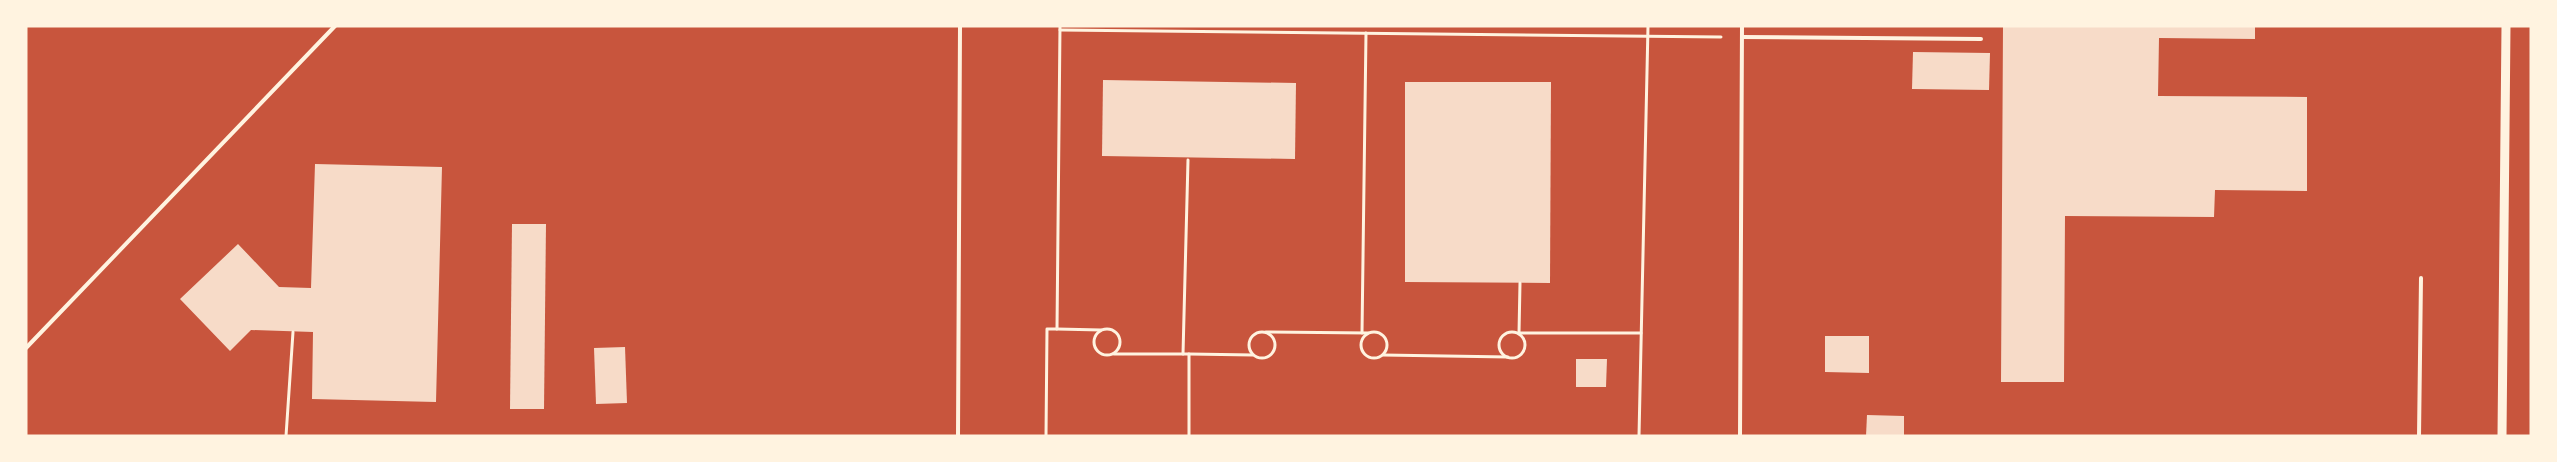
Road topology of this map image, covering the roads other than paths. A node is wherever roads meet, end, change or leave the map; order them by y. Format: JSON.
{"nodes":[{"id":1,"x":335,"y":26,"type":"edge"},
{"id":2,"x":960,"y":26,"type":"edge"},
{"id":3,"x":1742,"y":26,"type":"edge"},
{"id":4,"x":2506,"y":26,"type":"edge"},
{"id":5,"x":1742,"y":37,"type":"junction"},
{"id":6,"x":1981,"y":39,"type":"dead end"},
{"id":7,"x":2421,"y":278,"type":"dead end"},
{"id":8,"x":26,"y":348,"type":"edge"},
{"id":9,"x":958,"y":436,"type":"edge"},
{"id":10,"x":1740,"y":436,"type":"edge"},
{"id":11,"x":2419,"y":436,"type":"edge"},
{"id":12,"x":2502,"y":436,"type":"edge"}],
"edges":[{"from":1,"to":8,"type":"lane"},
{"from":2,"to":9,"type":"lane"},
{"from":3,"to":5,"type":"lane"},
{"from":4,"to":12,"type":"street"},
{"from":5,"to":6,"type":"lane"},
{"from":5,"to":10,"type":"lane"},
{"from":7,"to":11,"type":"lane"}]}
